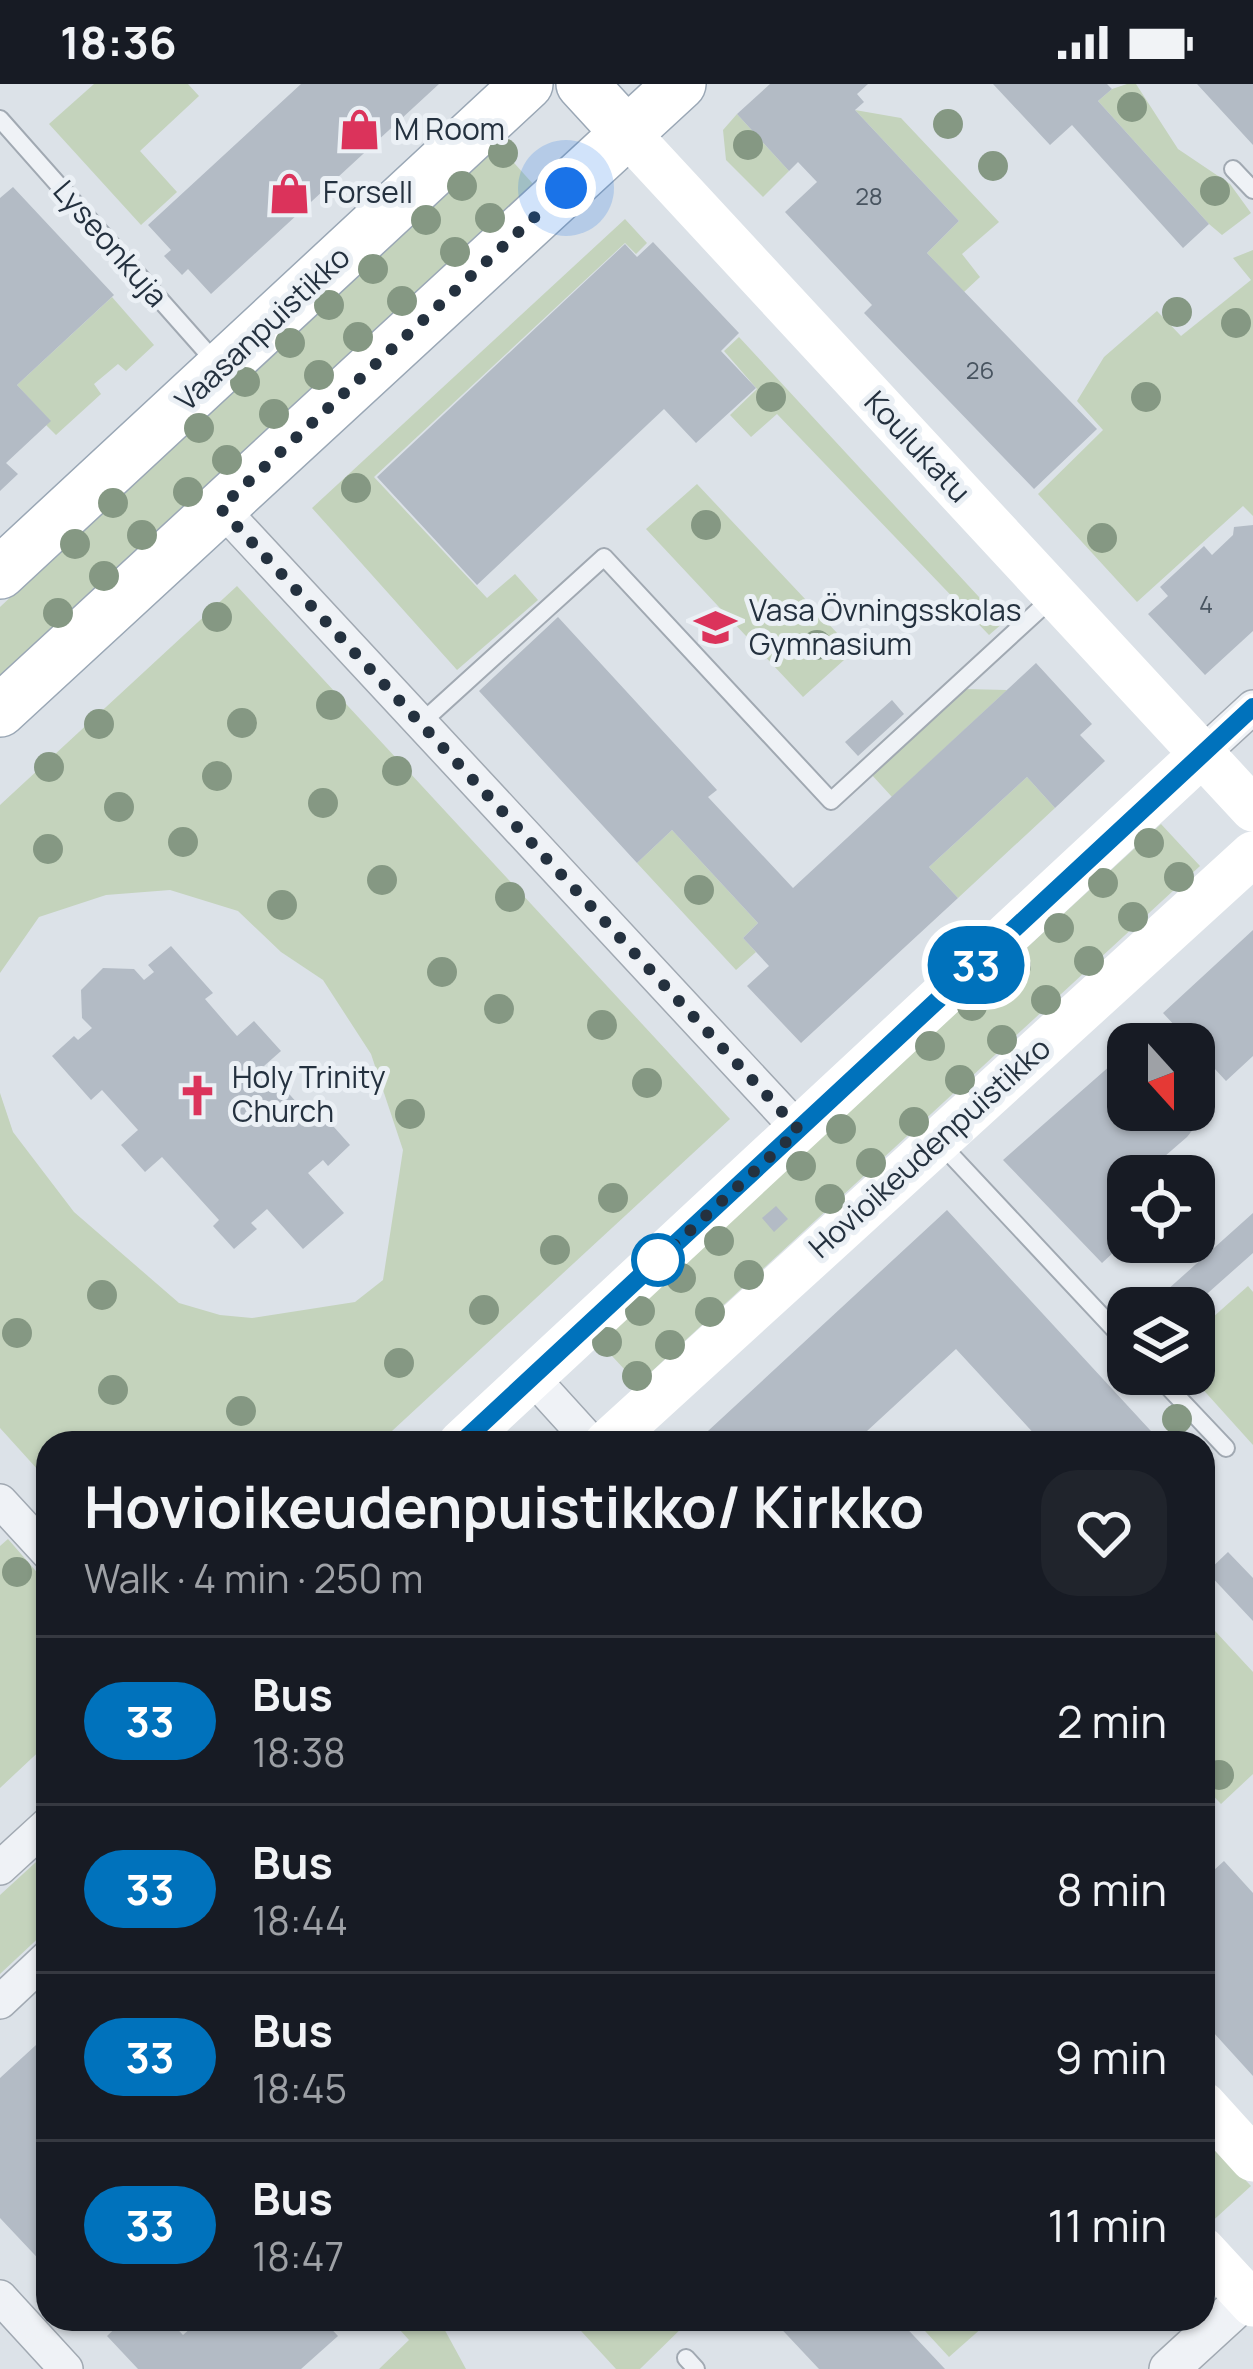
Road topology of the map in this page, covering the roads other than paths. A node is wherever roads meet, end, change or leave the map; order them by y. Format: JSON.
{"nodes":[{"id":1,"x":527,"y":84,"type":"edge"},
{"id":2,"x":582,"y":84,"type":"edge"},
{"id":3,"x":680,"y":84,"type":"edge"},
{"id":4,"x":0,"y":119,"type":"edge"},
{"id":5,"x":627,"y":133,"type":"junction"},
{"id":6,"x":1233,"y":169,"type":"dead end"},
{"id":7,"x":1253,"y":190,"type":"edge"},
{"id":8,"x":221,"y":368,"type":"junction"},
{"id":9,"x":220,"y":508,"type":"junction"},
{"id":10,"x":0,"y":573,"type":"edge"},
{"id":11,"x":1055,"y":596,"type":"junction"},
{"id":12,"x":1253,"y":707,"type":"edge"},
{"id":13,"x":0,"y":711,"type":"edge"},
{"id":14,"x":421,"y":723,"type":"junction"},
{"id":15,"x":1202,"y":754,"type":"junction"},
{"id":16,"x":1253,"y":809,"type":"edge"},
{"id":17,"x":1253,"y":854,"type":"edge"},
{"id":18,"x":799,"y":1130,"type":"junction"},
{"id":19,"x":938,"y":1141,"type":"junction"},
{"id":20,"x":1107,"y":1322,"type":"edge"},
{"id":21,"x":532,"y":1377,"type":"junction"},
{"id":22,"x":1176,"y":1395,"type":"edge"},
{"id":23,"x":474,"y":1431,"type":"edge"},
{"id":24,"x":581,"y":1431,"type":"edge"},
{"id":25,"x":621,"y":1431,"type":"edge"},
{"id":26,"x":1210,"y":1431,"type":"edge"},
{"id":27,"x":1215,"y":1436,"type":"edge"},
{"id":28,"x":1226,"y":1448,"type":"dead end"},
{"id":29,"x":0,"y":1501,"type":"edge"},
{"id":30,"x":36,"y":1540,"type":"edge"},
{"id":31,"x":36,"y":1835,"type":"edge"},
{"id":32,"x":0,"y":1868,"type":"edge"},
{"id":33,"x":36,"y":1969,"type":"edge"},
{"id":34,"x":0,"y":2002,"type":"edge"},
{"id":35,"x":1215,"y":2117,"type":"edge"},
{"id":36,"x":1253,"y":2159,"type":"edge"},
{"id":37,"x":1215,"y":2262,"type":"edge"},
{"id":38,"x":0,"y":2297,"type":"edge"},
{"id":39,"x":1251,"y":2298,"type":"edge"},
{"id":40,"x":1215,"y":2329,"type":"edge"},
{"id":41,"x":1213,"y":2331,"type":"edge"},
{"id":42,"x":66,"y":2369,"type":"edge"},
{"id":43,"x":1169,"y":2369,"type":"edge"}],
"edges":[{"from":1,"to":8,"type":"main road","name":"Vaasanpuistikko"},
{"from":2,"to":5,"type":"main road","name":"Koulukatu"},
{"from":3,"to":5,"type":"main road"},
{"from":4,"to":8,"type":"lane","name":"Lyseonkuja"},
{"from":5,"to":9,"type":"main road"},
{"from":5,"to":11,"type":"main road","name":"Koulukatu"},
{"from":6,"to":7,"type":"lane"},
{"from":8,"to":10,"type":"main road","name":"Vaasanpuistikko"},
{"from":9,"to":13,"type":"main road"},
{"from":9,"to":14,"type":"street"},
{"from":11,"to":14,"type":"lane"},
{"from":11,"to":15,"type":"main road","name":"Koulukatu"},
{"from":12,"to":15,"type":"street"},
{"from":14,"to":18,"type":"street"},
{"from":15,"to":16,"type":"main road","name":"Koulukatu"},
{"from":15,"to":18,"type":"main road"},
{"from":17,"to":19,"type":"main road","name":"Hovioikeudenpuistikko"},
{"from":18,"to":21,"type":"main road"},
{"from":19,"to":20,"type":"lane"},
{"from":19,"to":25,"type":"main road","name":"Hovioikeudenpuistikko"},
{"from":21,"to":23,"type":"main road"},
{"from":21,"to":24,"type":"street"},
{"from":22,"to":26,"type":"lane"},
{"from":27,"to":28,"type":"lane"},
{"from":29,"to":30,"type":"street"},
{"from":31,"to":32,"type":"street"},
{"from":33,"to":34,"type":"street"},
{"from":35,"to":36,"type":"main road"},
{"from":37,"to":39,"type":"main road"},
{"from":38,"to":42,"type":"street"},
{"from":39,"to":40,"type":"street"},
{"from":41,"to":43,"type":"street"}]}
